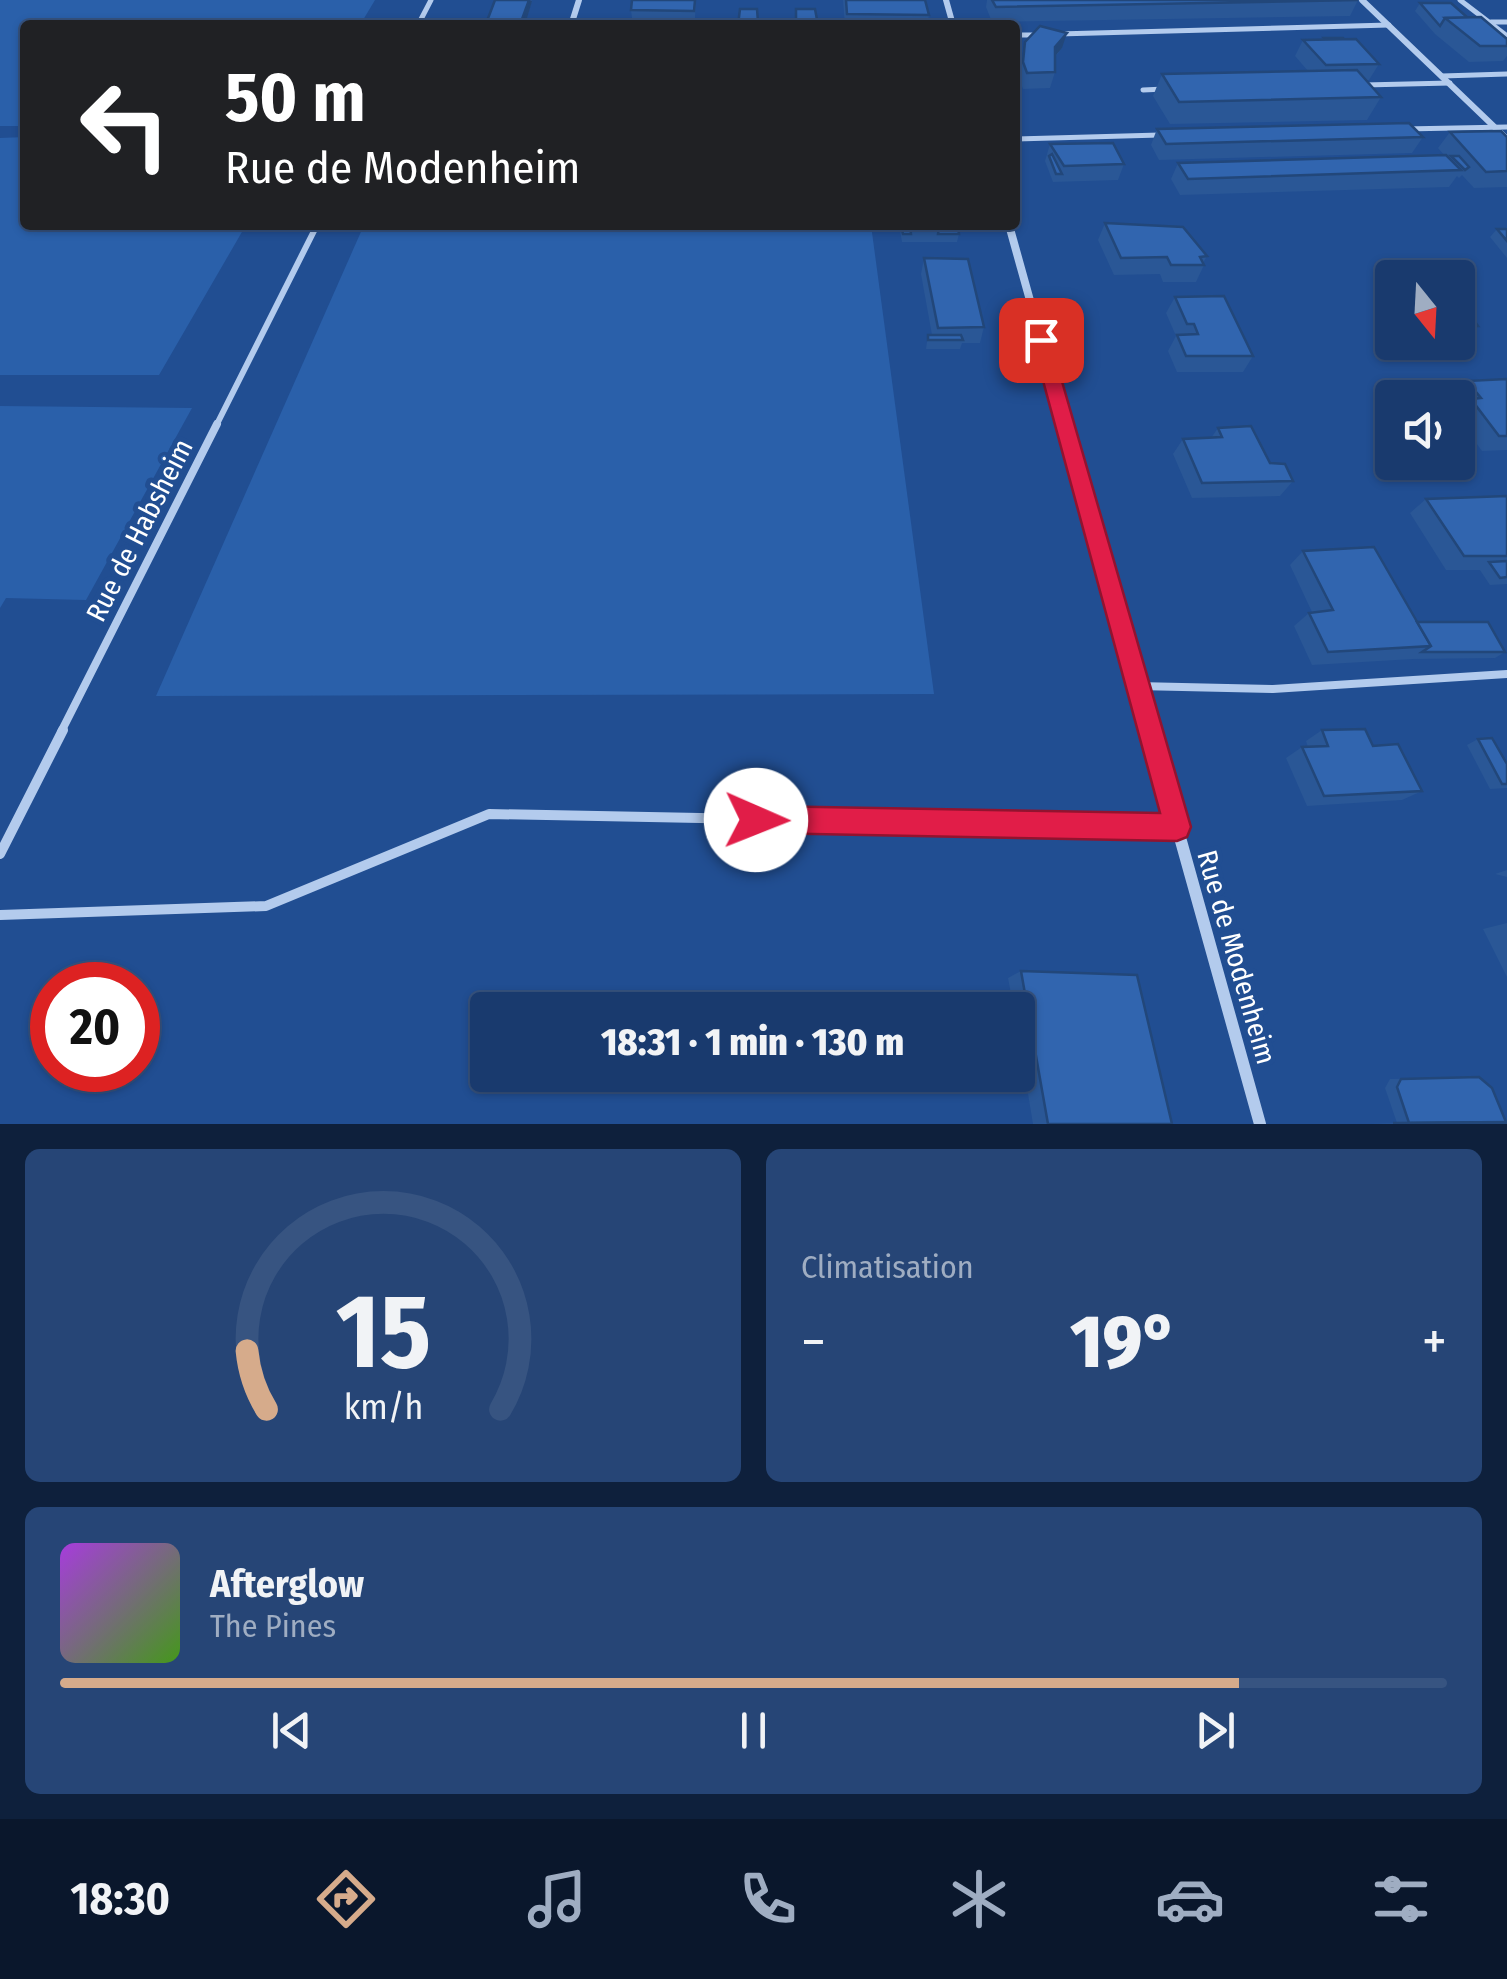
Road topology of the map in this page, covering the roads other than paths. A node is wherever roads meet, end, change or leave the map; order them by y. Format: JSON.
{"nodes":[{"id":1,"x":579,"y":0,"type":"edge"},
{"id":2,"x":1362,"y":0,"type":"edge"},
{"id":3,"x":1460,"y":0,"type":"edge"},
{"id":4,"x":573,"y":19,"type":"dead end"},
{"id":5,"x":1491,"y":22,"type":"junction"},
{"id":6,"x":1507,"y":22,"type":"edge"},
{"id":7,"x":1388,"y":25,"type":"junction"},
{"id":8,"x":1020,"y":35,"type":"edge"},
{"id":9,"x":1507,"y":36,"type":"edge"},
{"id":10,"x":1507,"y":74,"type":"edge"},
{"id":11,"x":1442,"y":76,"type":"junction"},
{"id":12,"x":1450,"y":83,"type":"junction"},
{"id":13,"x":1354,"y":85,"type":"edge"},
{"id":14,"x":1182,"y":89,"type":"edge"},
{"id":15,"x":1143,"y":90,"type":"dead end"},
{"id":16,"x":1507,"y":126,"type":"edge"},
{"id":17,"x":1494,"y":127,"type":"junction"},
{"id":18,"x":1394,"y":129,"type":"edge"},
{"id":19,"x":1175,"y":135,"type":"edge"},
{"id":20,"x":1020,"y":139,"type":"edge"},
{"id":21,"x":1507,"y":139,"type":"edge"},
{"id":22,"x":315,"y":230,"type":"edge"},
{"id":23,"x":1010,"y":230,"type":"edge"},
{"id":24,"x":1507,"y":674,"type":"edge"},
{"id":25,"x":1138,"y":686,"type":"junction"},
{"id":26,"x":1177,"y":827,"type":"junction"},
{"id":27,"x":0,"y":854,"type":"edge"},
{"id":28,"x":0,"y":915,"type":"edge"},
{"id":29,"x":1260,"y":1124,"type":"edge"}],
"edges":[{"from":1,"to":4,"type":"street"},
{"from":2,"to":7,"type":"street"},
{"from":3,"to":5,"type":"lane"},
{"from":5,"to":6,"type":"lane"},
{"from":5,"to":9,"type":"lane"},
{"from":7,"to":8,"type":"lane"},
{"from":7,"to":11,"type":"street"},
{"from":10,"to":11,"type":"lane"},
{"from":11,"to":12,"type":"street"},
{"from":12,"to":13,"type":"lane"},
{"from":12,"to":17,"type":"street"},
{"from":14,"to":15,"type":"lane"},
{"from":16,"to":17,"type":"lane"},
{"from":17,"to":18,"type":"lane"},
{"from":17,"to":21,"type":"street"},
{"from":19,"to":20,"type":"lane"},
{"from":22,"to":27,"type":"lane","name":"Rue de Habsheim"},
{"from":23,"to":25,"type":"street","name":"Rue de Modenheim"},
{"from":24,"to":25,"type":"lane"},
{"from":25,"to":26,"type":"street","name":"Rue de Modenheim"},
{"from":26,"to":28,"type":"lane"},
{"from":26,"to":29,"type":"street","name":"Rue de Modenheim"}]}
